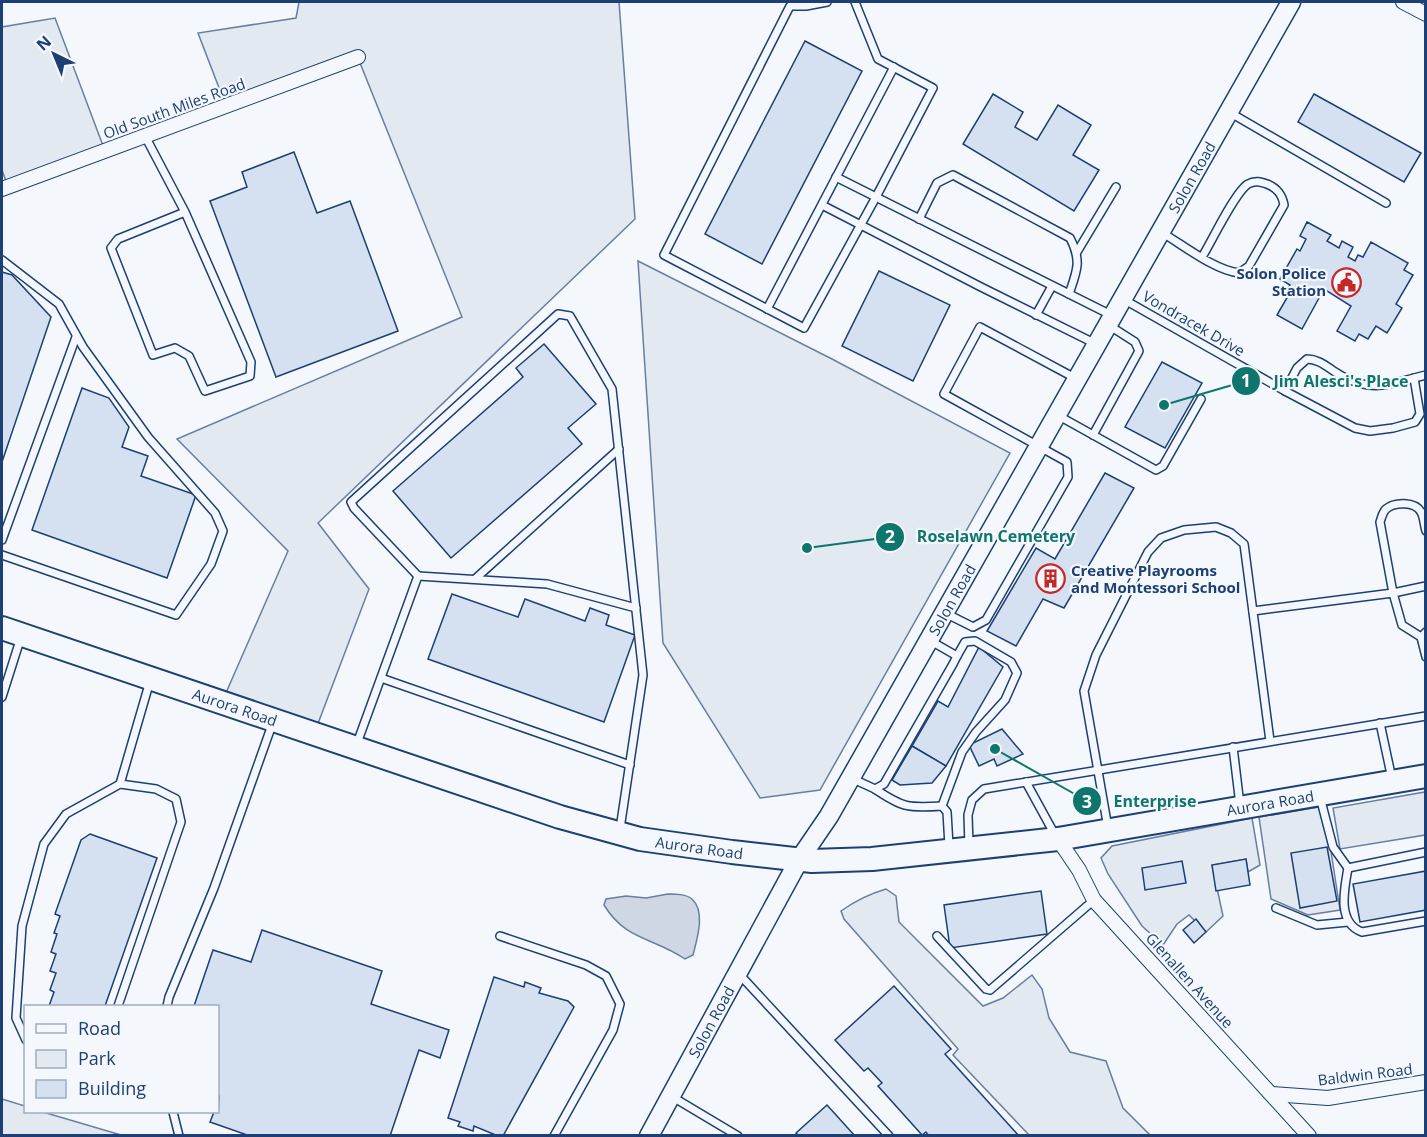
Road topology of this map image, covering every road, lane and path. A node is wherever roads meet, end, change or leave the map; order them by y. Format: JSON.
{"nodes":[{"id":1,"x":827,"y":2,"type":"edge"},
{"id":2,"x":855,"y":2,"type":"edge"},
{"id":3,"x":1291,"y":2,"type":"edge"},
{"id":4,"x":1403,"y":2,"type":"edge"},
{"id":5,"x":1425,"y":14,"type":"edge"},
{"id":6,"x":358,"y":57,"type":"dead end"},
{"id":7,"x":894,"y":67,"type":"junction"},
{"id":8,"x":1229,"y":112,"type":"junction"},
{"id":9,"x":145,"y":136,"type":"junction"},
{"id":10,"x":836,"y":177,"type":"junction"},
{"id":11,"x":1116,"y":187,"type":"dead end"},
{"id":12,"x":2,"y":189,"type":"edge"},
{"id":13,"x":876,"y":197,"type":"junction"},
{"id":14,"x":1386,"y":203,"type":"dead end"},
{"id":15,"x":822,"y":205,"type":"junction"},
{"id":16,"x":185,"y":212,"type":"junction"},
{"id":17,"x":919,"y":219,"type":"junction"},
{"id":18,"x":861,"y":225,"type":"junction"},
{"id":19,"x":1161,"y":232,"type":"junction"},
{"id":20,"x":1077,"y":252,"type":"junction"},
{"id":21,"x":1202,"y":257,"type":"junction"},
{"id":22,"x":2,"y":260,"type":"edge"},
{"id":23,"x":1052,"y":286,"type":"junction"},
{"id":24,"x":1069,"y":294,"type":"junction"},
{"id":25,"x":1124,"y":299,"type":"junction"},
{"id":26,"x":767,"y":309,"type":"junction"},
{"id":27,"x":1036,"y":315,"type":"junction"},
{"id":28,"x":1111,"y":321,"type":"junction"},
{"id":29,"x":76,"y":337,"type":"junction"},
{"id":30,"x":1096,"y":344,"type":"junction"},
{"id":31,"x":1425,"y":375,"type":"edge"},
{"id":32,"x":1414,"y":378,"type":"junction"},
{"id":33,"x":1077,"y":379,"type":"junction"},
{"id":34,"x":1285,"y":391,"type":"junction"},
{"id":35,"x":1201,"y":399,"type":"dead end"},
{"id":36,"x":1056,"y":415,"type":"junction"},
{"id":37,"x":1093,"y":435,"type":"junction"},
{"id":38,"x":1039,"y":445,"type":"junction"},
{"id":39,"x":619,"y":448,"type":"junction"},
{"id":40,"x":1425,"y":531,"type":"edge"},
{"id":41,"x":2,"y":540,"type":"edge"},
{"id":42,"x":2,"y":555,"type":"edge"},
{"id":43,"x":417,"y":576,"type":"junction"},
{"id":44,"x":475,"y":579,"type":"junction"},
{"id":45,"x":1425,"y":586,"type":"edge"},
{"id":46,"x":1393,"y":592,"type":"junction"},
{"id":47,"x":636,"y":608,"type":"junction"},
{"id":48,"x":1252,"y":611,"type":"junction"},
{"id":49,"x":944,"y":613,"type":"junction"},
{"id":50,"x":12,"y":631,"type":"edge"},
{"id":51,"x":1423,"y":634,"type":"edge"},
{"id":52,"x":929,"y":640,"type":"junction"},
{"id":53,"x":957,"y":656,"type":"junction"},
{"id":54,"x":1425,"y":657,"type":"edge"},
{"id":55,"x":150,"y":678,"type":"junction"},
{"id":56,"x":381,"y":678,"type":"junction"},
{"id":57,"x":2,"y":697,"type":"edge"},
{"id":58,"x":1425,"y":716,"type":"edge"},
{"id":59,"x":274,"y":720,"type":"junction"},
{"id":60,"x":1380,"y":723,"type":"junction"},
{"id":61,"x":1270,"y":741,"type":"junction"},
{"id":62,"x":1233,"y":747,"type":"junction"},
{"id":63,"x":355,"y":748,"type":"junction"},
{"id":64,"x":630,"y":765,"type":"junction"},
{"id":65,"x":1097,"y":770,"type":"junction"},
{"id":66,"x":1425,"y":776,"type":"edge"},
{"id":67,"x":851,"y":778,"type":"junction"},
{"id":68,"x":1026,"y":782,"type":"junction"},
{"id":69,"x":1392,"y":782,"type":"junction"},
{"id":70,"x":120,"y":784,"type":"junction"},
{"id":71,"x":875,"y":789,"type":"junction"},
{"id":72,"x":1320,"y":794,"type":"junction"},
{"id":73,"x":942,"y":806,"type":"junction"},
{"id":74,"x":1240,"y":808,"type":"junction"},
{"id":75,"x":1108,"y":830,"type":"junction"},
{"id":76,"x":619,"y":833,"type":"junction"},
{"id":77,"x":1058,"y":839,"type":"junction"},
{"id":78,"x":959,"y":849,"type":"junction"},
{"id":79,"x":1425,"y":852,"type":"edge"},
{"id":80,"x":799,"y":860,"type":"junction"},
{"id":81,"x":1348,"y":868,"type":"junction"},
{"id":82,"x":1094,"y":900,"type":"junction"},
{"id":83,"x":1276,"y":908,"type":"dead end"},
{"id":84,"x":1425,"y":921,"type":"edge"},
{"id":85,"x":1348,"y":922,"type":"junction"},
{"id":86,"x":500,"y":936,"type":"dead end"},
{"id":87,"x":937,"y":936,"type":"dead end"},
{"id":88,"x":738,"y":973,"type":"junction"},
{"id":89,"x":118,"y":1005,"type":"edge"},
{"id":90,"x":167,"y":1005,"type":"edge"},
{"id":91,"x":24,"y":1036,"type":"edge"},
{"id":92,"x":1425,"y":1082,"type":"edge"},
{"id":93,"x":1272,"y":1094,"type":"junction"},
{"id":94,"x":671,"y":1096,"type":"junction"},
{"id":95,"x":173,"y":1113,"type":"edge"},
{"id":96,"x":179,"y":1136,"type":"edge"},
{"id":97,"x":554,"y":1136,"type":"edge"},
{"id":98,"x":649,"y":1136,"type":"edge"},
{"id":99,"x":738,"y":1136,"type":"edge"},
{"id":100,"x":889,"y":1136,"type":"edge"},
{"id":101,"x":1309,"y":1136,"type":"edge"}],
"edges":[{"from":1,"to":26,"type":"lane"},
{"from":2,"to":7,"type":"lane"},
{"from":3,"to":8,"type":"street","name":"Solon Road"},
{"from":4,"to":5,"type":"street"},
{"from":6,"to":9,"type":"street","name":"Old South Miles Road"},
{"from":7,"to":10,"type":"lane"},
{"from":7,"to":13,"type":"lane"},
{"from":8,"to":14,"type":"lane"},
{"from":8,"to":19,"type":"street","name":"Solon Road"},
{"from":9,"to":12,"type":"street","name":"Old South Miles Road"},
{"from":9,"to":16,"type":"lane"},
{"from":10,"to":13,"type":"lane"},
{"from":10,"to":15,"type":"lane"},
{"from":11,"to":20,"type":"lane"},
{"from":13,"to":17,"type":"lane"},
{"from":13,"to":18,"type":"lane"},
{"from":15,"to":18,"type":"lane"},
{"from":15,"to":26,"type":"lane"},
{"from":16,"to":16,"type":"lane"},
{"from":17,"to":20,"type":"lane"},
{"from":17,"to":23,"type":"lane"},
{"from":18,"to":26,"type":"lane"},
{"from":18,"to":27,"type":"lane"},
{"from":19,"to":21,"type":"lane"},
{"from":19,"to":25,"type":"street","name":"Solon Road"},
{"from":20,"to":24,"type":"lane"},
{"from":21,"to":21,"type":"lane"},
{"from":22,"to":29,"type":"lane"},
{"from":23,"to":24,"type":"lane"},
{"from":23,"to":27,"type":"lane"},
{"from":24,"to":28,"type":"lane"},
{"from":25,"to":28,"type":"street","name":"Solon Road"},
{"from":25,"to":34,"type":"lane","name":"Vondracek Drive"},
{"from":27,"to":30,"type":"lane"},
{"from":28,"to":30,"type":"street","name":"Solon Road"},
{"from":28,"to":37,"type":"lane"},
{"from":29,"to":41,"type":"lane"},
{"from":29,"to":42,"type":"lane"},
{"from":30,"to":33,"type":"street","name":"Solon Road"},
{"from":31,"to":32,"type":"lane"},
{"from":32,"to":34,"type":"lane"},
{"from":32,"to":34,"type":"lane","name":"Vondracek Drive"},
{"from":33,"to":36,"type":"street","name":"Solon Road"},
{"from":33,"to":38,"type":"lane"},
{"from":35,"to":37,"type":"lane"},
{"from":36,"to":37,"type":"lane"},
{"from":36,"to":38,"type":"street","name":"Solon Road"},
{"from":38,"to":49,"type":"street","name":"Solon Road"},
{"from":38,"to":49,"type":"lane"},
{"from":39,"to":43,"type":"lane"},
{"from":39,"to":44,"type":"lane"},
{"from":39,"to":47,"type":"lane"},
{"from":40,"to":46,"type":"lane"},
{"from":43,"to":44,"type":"lane"},
{"from":43,"to":56,"type":"lane"},
{"from":44,"to":47,"type":"lane"},
{"from":45,"to":46,"type":"lane"},
{"from":46,"to":48,"type":"lane"},
{"from":46,"to":51,"type":"lane"},
{"from":47,"to":64,"type":"lane"},
{"from":48,"to":61,"type":"lane"},
{"from":48,"to":65,"type":"lane"},
{"from":49,"to":52,"type":"street","name":"Solon Road"},
{"from":50,"to":55,"type":"main road","name":"Aurora Road"},
{"from":50,"to":57,"type":"lane"},
{"from":51,"to":54,"type":"lane"},
{"from":52,"to":53,"type":"lane"},
{"from":52,"to":67,"type":"street","name":"Solon Road"},
{"from":53,"to":71,"type":"lane"},
{"from":53,"to":73,"type":"lane"},
{"from":55,"to":59,"type":"main road","name":"Aurora Road"},
{"from":55,"to":70,"type":"lane"},
{"from":56,"to":63,"type":"lane"},
{"from":56,"to":64,"type":"lane"},
{"from":58,"to":60,"type":"lane"},
{"from":59,"to":63,"type":"main road","name":"Aurora Road"},
{"from":59,"to":90,"type":"lane"},
{"from":60,"to":61,"type":"lane"},
{"from":60,"to":69,"type":"lane"},
{"from":61,"to":62,"type":"lane"},
{"from":62,"to":65,"type":"lane"},
{"from":62,"to":74,"type":"lane"},
{"from":63,"to":76,"type":"main road","name":"Aurora Road"},
{"from":64,"to":76,"type":"lane"},
{"from":65,"to":68,"type":"lane"},
{"from":65,"to":75,"type":"lane"},
{"from":66,"to":69,"type":"main road","name":"Aurora Road"},
{"from":67,"to":71,"type":"lane"},
{"from":67,"to":80,"type":"street","name":"Solon Road"},
{"from":68,"to":77,"type":"lane"},
{"from":68,"to":78,"type":"lane"},
{"from":69,"to":72,"type":"main road","name":"Aurora Road"},
{"from":70,"to":89,"type":"lane"},
{"from":70,"to":91,"type":"lane"},
{"from":71,"to":73,"type":"lane"},
{"from":72,"to":74,"type":"main road","name":"Aurora Road"},
{"from":72,"to":81,"type":"lane"},
{"from":73,"to":78,"type":"lane"},
{"from":74,"to":75,"type":"main road","name":"Aurora Road"},
{"from":75,"to":77,"type":"main road","name":"Aurora Road"},
{"from":76,"to":80,"type":"main road","name":"Aurora Road"},
{"from":77,"to":78,"type":"main road","name":"Aurora Road"},
{"from":77,"to":82,"type":"street","name":"Glenallen Avenue"},
{"from":78,"to":80,"type":"main road","name":"Aurora Road"},
{"from":79,"to":81,"type":"lane"},
{"from":80,"to":88,"type":"street","name":"Solon Road"},
{"from":81,"to":85,"type":"lane"},
{"from":82,"to":87,"type":"lane"},
{"from":82,"to":93,"type":"street","name":"Glenallen Avenue"},
{"from":83,"to":85,"type":"lane"},
{"from":84,"to":85,"type":"lane"},
{"from":86,"to":97,"type":"lane"},
{"from":88,"to":94,"type":"street","name":"Solon Road"},
{"from":88,"to":100,"type":"lane"},
{"from":92,"to":93,"type":"street","name":"Baldwin Road"},
{"from":93,"to":101,"type":"street","name":"Glenallen Avenue"},
{"from":94,"to":98,"type":"street","name":"Solon Road"},
{"from":94,"to":99,"type":"lane"},
{"from":95,"to":96,"type":"lane"}]}
